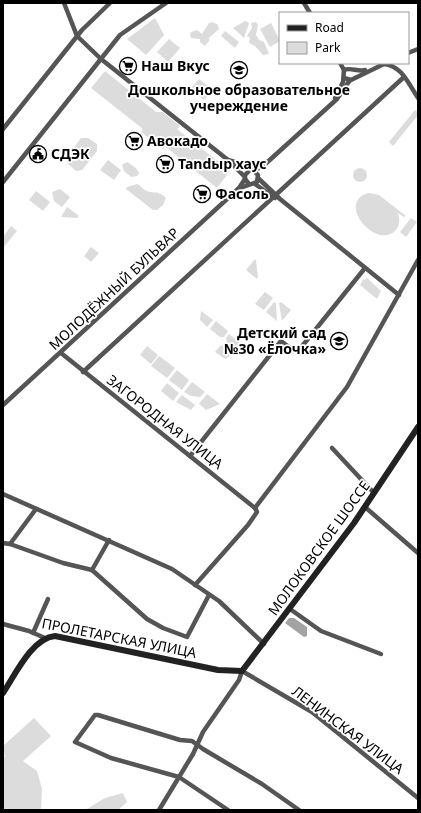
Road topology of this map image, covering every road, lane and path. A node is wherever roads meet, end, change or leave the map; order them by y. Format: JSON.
{"nodes":[{"id":1,"x":64,"y":3,"type":"edge"},
{"id":2,"x":110,"y":3,"type":"edge"},
{"id":3,"x":166,"y":3,"type":"edge"},
{"id":4,"x":304,"y":3,"type":"edge"},
{"id":5,"x":309,"y":12,"type":"edge"},
{"id":6,"x":77,"y":36,"type":"junction"},
{"id":7,"x":101,"y":59,"type":"junction"},
{"id":8,"x":341,"y":64,"type":"edge"},
{"id":9,"x":385,"y":64,"type":"edge"},
{"id":10,"x":373,"y":69,"type":"junction"},
{"id":11,"x":344,"y":70,"type":"junction"},
{"id":12,"x":353,"y":70,"type":"junction"},
{"id":13,"x":404,"y":77,"type":"junction"},
{"id":14,"x":344,"y":78,"type":"junction"},
{"id":15,"x":351,"y":80,"type":"junction"},
{"id":16,"x":418,"y":98,"type":"edge"},
{"id":17,"x":331,"y":104,"type":"junction"},
{"id":18,"x":3,"y":129,"type":"edge"},
{"id":19,"x":228,"y":160,"type":"junction"},
{"id":20,"x":262,"y":167,"type":"junction"},
{"id":21,"x":251,"y":170,"type":"junction"},
{"id":22,"x":258,"y":177,"type":"junction"},
{"id":23,"x":244,"y":178,"type":"junction"},
{"id":24,"x":3,"y":182,"type":"edge"},
{"id":25,"x":249,"y":184,"type":"junction"},
{"id":26,"x":255,"y":184,"type":"junction"},
{"id":27,"x":239,"y":188,"type":"junction"},
{"id":28,"x":274,"y":195,"type":"junction"},
{"id":29,"x":418,"y":260,"type":"edge"},
{"id":30,"x":365,"y":268,"type":"junction"},
{"id":31,"x":399,"y":295,"type":"junction"},
{"id":32,"x":61,"y":353,"type":"junction"},
{"id":33,"x":84,"y":372,"type":"junction"},
{"id":34,"x":3,"y":405,"type":"edge"},
{"id":35,"x":418,"y":427,"type":"edge"},
{"id":36,"x":332,"y":448,"type":"dead end"},
{"id":37,"x":190,"y":456,"type":"junction"},
{"id":38,"x":374,"y":493,"type":"junction"},
{"id":39,"x":3,"y":494,"type":"edge"},
{"id":40,"x":364,"y":507,"type":"junction"},
{"id":41,"x":255,"y":508,"type":"junction"},
{"id":42,"x":36,"y":509,"type":"junction"},
{"id":43,"x":109,"y":540,"type":"junction"},
{"id":44,"x":3,"y":543,"type":"edge"},
{"id":45,"x":10,"y":544,"type":"junction"},
{"id":46,"x":418,"y":553,"type":"edge"},
{"id":47,"x":92,"y":570,"type":"junction"},
{"id":48,"x":195,"y":585,"type":"junction"},
{"id":49,"x":209,"y":595,"type":"junction"},
{"id":50,"x":48,"y":598,"type":"dead end"},
{"id":51,"x":290,"y":609,"type":"junction"},
{"id":52,"x":3,"y":624,"type":"edge"},
{"id":53,"x":33,"y":633,"type":"junction"},
{"id":54,"x":45,"y":638,"type":"junction"},
{"id":55,"x":264,"y":644,"type":"junction"},
{"id":56,"x":381,"y":654,"type":"dead end"},
{"id":57,"x":242,"y":671,"type":"junction"},
{"id":58,"x":3,"y":693,"type":"edge"},
{"id":59,"x":196,"y":745,"type":"junction"},
{"id":60,"x":180,"y":777,"type":"junction"},
{"id":61,"x":418,"y":798,"type":"edge"},
{"id":62,"x":159,"y":810,"type":"edge"},
{"id":63,"x":228,"y":810,"type":"edge"},
{"id":64,"x":299,"y":810,"type":"edge"}],
"edges":[{"from":1,"to":6,"type":"street"},
{"from":2,"to":6,"type":"street"},
{"from":3,"to":7,"type":"street"},
{"from":4,"to":5,"type":"street"},
{"from":6,"to":7,"type":"street"},
{"from":6,"to":18,"type":"street"},
{"from":7,"to":19,"type":"street"},
{"from":7,"to":24,"type":"street"},
{"from":8,"to":11,"type":"street"},
{"from":9,"to":10,"type":"street"},
{"from":9,"to":13,"type":"street"},
{"from":10,"to":12,"type":"street"},
{"from":10,"to":15,"type":"street"},
{"from":11,"to":12,"type":"street"},
{"from":11,"to":14,"type":"street"},
{"from":12,"to":15,"type":"street"},
{"from":13,"to":16,"type":"street"},
{"from":13,"to":28,"type":"street"},
{"from":14,"to":15,"type":"street"},
{"from":14,"to":17,"type":"street"},
{"from":15,"to":17,"type":"street"},
{"from":17,"to":20,"type":"street"},
{"from":19,"to":21,"type":"street"},
{"from":19,"to":23,"type":"street"},
{"from":20,"to":21,"type":"street"},
{"from":20,"to":22,"type":"street"},
{"from":21,"to":22,"type":"street"},
{"from":21,"to":23,"type":"street","name":"МОЛОДЁЖНЫЙ БУЛЬВАР"},
{"from":22,"to":26,"type":"street"},
{"from":22,"to":28,"type":"street"},
{"from":23,"to":25,"type":"street"},
{"from":23,"to":27,"type":"street","name":"МОЛОДЁЖНЫЙ БУЛЬВАР"},
{"from":25,"to":26,"type":"street"},
{"from":25,"to":27,"type":"street","name":"МОЛОДЁЖНЫЙ БУЛЬВАР"},
{"from":26,"to":28,"type":"street"},
{"from":27,"to":32,"type":"street","name":"МОЛОДЁЖНЫЙ БУЛЬВАР"},
{"from":28,"to":30,"type":"street"},
{"from":28,"to":33,"type":"street"},
{"from":29,"to":31,"type":"street"},
{"from":30,"to":31,"type":"street"},
{"from":30,"to":37,"type":"street"},
{"from":31,"to":41,"type":"street"},
{"from":32,"to":33,"type":"street","name":"ЗАГОРОДНАЯ УЛИЦА"},
{"from":32,"to":34,"type":"street","name":"МОЛОДЁЖНЫЙ БУЛЬВАР"},
{"from":33,"to":37,"type":"street","name":"ЗАГОРОДНАЯ УЛИЦА"},
{"from":35,"to":38,"type":"main road","name":"МОЛОКОВСКОЕ ШОССЕ"},
{"from":36,"to":38,"type":"street"},
{"from":37,"to":41,"type":"street","name":"ЗАГОРОДНАЯ УЛИЦА"},
{"from":38,"to":40,"type":"main road","name":"МОЛОКОВСКОЕ ШОССЕ"},
{"from":39,"to":42,"type":"street"},
{"from":40,"to":46,"type":"street"},
{"from":40,"to":51,"type":"main road","name":"МОЛОКОВСКОЕ ШОССЕ"},
{"from":41,"to":48,"type":"street"},
{"from":42,"to":43,"type":"street"},
{"from":42,"to":45,"type":"street"},
{"from":43,"to":47,"type":"street"},
{"from":43,"to":48,"type":"street"},
{"from":44,"to":45,"type":"street"},
{"from":45,"to":47,"type":"street"},
{"from":47,"to":49,"type":"street"},
{"from":48,"to":49,"type":"street"},
{"from":49,"to":55,"type":"street"},
{"from":50,"to":53,"type":"street"},
{"from":51,"to":55,"type":"main road","name":"МОЛОКОВСКОЕ ШОССЕ"},
{"from":51,"to":56,"type":"street"},
{"from":52,"to":53,"type":"street","name":"ПРОЛЕТАРСКАЯ УЛИЦА"},
{"from":53,"to":54,"type":"street","name":"ПРОЛЕТАРСКАЯ УЛИЦА"},
{"from":54,"to":57,"type":"main road","name":"ПРОЛЕТАРСКАЯ УЛИЦА"},
{"from":54,"to":58,"type":"main road"},
{"from":55,"to":57,"type":"main road","name":"МОЛОКОВСКОЕ ШОССЕ"},
{"from":57,"to":59,"type":"street"},
{"from":57,"to":61,"type":"street","name":"ЛЕНИНСКАЯ УЛИЦА"},
{"from":59,"to":60,"type":"street"},
{"from":59,"to":60,"type":"street"},
{"from":59,"to":64,"type":"street"},
{"from":60,"to":62,"type":"street"},
{"from":60,"to":63,"type":"street"}]}
